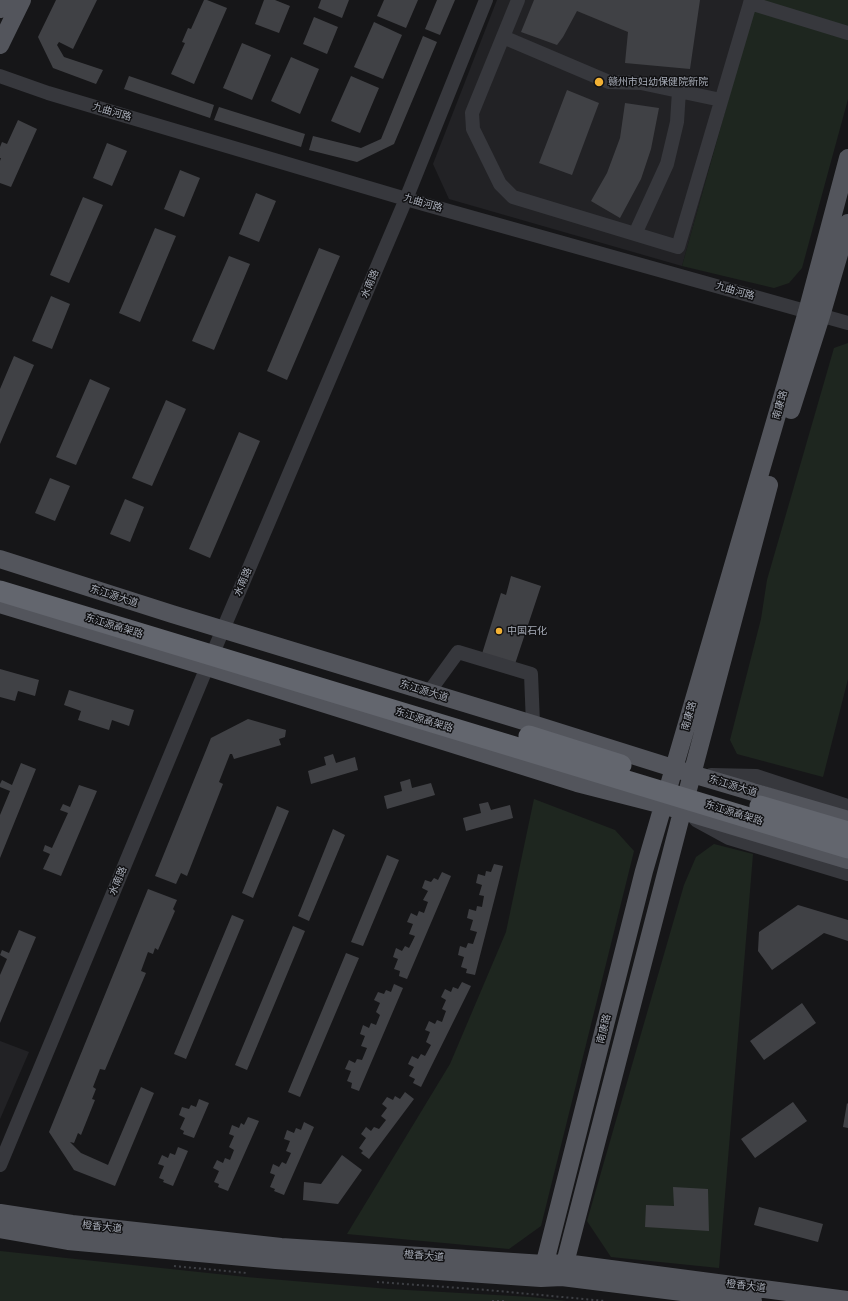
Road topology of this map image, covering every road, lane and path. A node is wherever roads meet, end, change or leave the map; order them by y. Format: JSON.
{"nodes":[{"id":1,"x":4,"y":0,"type":"edge"},
{"id":2,"x":22,"y":0,"type":"edge"},
{"id":3,"x":486,"y":0,"type":"edge"},
{"id":4,"x":518,"y":0,"type":"edge"},
{"id":5,"x":751,"y":2,"type":"edge"},
{"id":6,"x":0,"y":9,"type":"edge"},
{"id":7,"x":848,"y":33,"type":"edge"},
{"id":8,"x":503,"y":37,"type":"junction"},
{"id":9,"x":0,"y":45,"type":"edge"},
{"id":10,"x":0,"y":76,"type":"edge"},
{"id":11,"x":679,"y":91,"type":"junction"},
{"id":12,"x":721,"y":100,"type":"junction"},
{"id":13,"x":848,"y":158,"type":"edge"},
{"id":14,"x":406,"y":198,"type":"junction"},
{"id":15,"x":848,"y":223,"type":"edge"},
{"id":16,"x":635,"y":234,"type":"junction"},
{"id":17,"x":814,"y":314,"type":"junction"},
{"id":18,"x":848,"y":323,"type":"edge"},
{"id":19,"x":0,"y":559,"type":"edge"},
{"id":20,"x":0,"y":577,"type":"edge"},
{"id":21,"x":0,"y":591,"type":"edge"},
{"id":22,"x":0,"y":604,"type":"edge"},
{"id":23,"x":223,"y":630,"type":"junction"},
{"id":24,"x":207,"y":667,"type":"junction"},
{"id":25,"x":429,"y":692,"type":"junction"},
{"id":26,"x":533,"y":724,"type":"junction"},
{"id":27,"x":673,"y":768,"type":"junction"},
{"id":28,"x":692,"y":774,"type":"junction"},
{"id":29,"x":663,"y":805,"type":"junction"},
{"id":30,"x":848,"y":806,"type":"edge"},
{"id":31,"x":682,"y":812,"type":"junction"},
{"id":32,"x":848,"y":820,"type":"edge"},
{"id":33,"x":848,"y":832,"type":"edge"},
{"id":34,"x":848,"y":848,"type":"edge"},
{"id":35,"x":848,"y":860,"type":"edge"},
{"id":36,"x":848,"y":874,"type":"edge"},
{"id":37,"x":0,"y":1165,"type":"edge"},
{"id":38,"x":0,"y":1213,"type":"edge"},
{"id":39,"x":0,"y":1229,"type":"edge"},
{"id":40,"x":564,"y":1270,"type":"junction"},
{"id":41,"x":542,"y":1271,"type":"junction"},
{"id":42,"x":848,"y":1300,"type":"edge"},
{"id":43,"x":492,"y":1301,"type":"edge"},
{"id":44,"x":505,"y":1301,"type":"edge"},
{"id":45,"x":753,"y":1301,"type":"edge"}],
"edges":[{"from":1,"to":6,"type":"main road"},
{"from":2,"to":9,"type":"main road"},
{"from":3,"to":14,"type":"street","name":"水南路"},
{"from":4,"to":8,"type":"street"},
{"from":5,"to":7,"type":"street"},
{"from":5,"to":12,"type":"street"},
{"from":8,"to":11,"type":"street"},
{"from":8,"to":16,"type":"street"},
{"from":10,"to":14,"type":"street","name":"九曲河路"},
{"from":11,"to":12,"type":"street"},
{"from":11,"to":16,"type":"street"},
{"from":12,"to":16,"type":"street"},
{"from":13,"to":17,"type":"main road","name":"南康路"},
{"from":14,"to":17,"type":"street","name":"九曲河路"},
{"from":14,"to":23,"type":"street","name":"水南路"},
{"from":15,"to":17,"type":"main road","name":"南康路"},
{"from":17,"to":18,"type":"street","name":"九曲河路"},
{"from":17,"to":27,"type":"main road","name":"南康路"},
{"from":17,"to":28,"type":"main road","name":"南康路"},
{"from":19,"to":23,"type":"main road","name":"东江源大道"},
{"from":20,"to":33,"type":"highway","name":"东江源高架路"},
{"from":21,"to":34,"type":"highway","name":"东江源高架路"},
{"from":22,"to":24,"type":"main road"},
{"from":23,"to":24,"type":"street","name":"水南路"},
{"from":23,"to":25,"type":"main road","name":"东江源大道"},
{"from":24,"to":29,"type":"main road"},
{"from":24,"to":37,"type":"street","name":"水南路"},
{"from":25,"to":26,"type":"main road","name":"东江源大道"},
{"from":25,"to":26,"type":"street"},
{"from":26,"to":27,"type":"main road","name":"东江源大道"},
{"from":27,"to":28,"type":"main road","name":"东江源大道"},
{"from":27,"to":29,"type":"main road","name":"南康路"},
{"from":28,"to":30,"type":"street"},
{"from":28,"to":31,"type":"main road","name":"南康路"},
{"from":28,"to":32,"type":"main road","name":"东江源大道"},
{"from":29,"to":31,"type":"main road"},
{"from":29,"to":41,"type":"main road","name":"南康路"},
{"from":31,"to":35,"type":"main road"},
{"from":31,"to":36,"type":"street"},
{"from":31,"to":40,"type":"main road","name":"南康路"},
{"from":38,"to":41,"type":"main road","name":"橙香大道"},
{"from":39,"to":41,"type":"main road","name":"橙香大道"},
{"from":40,"to":41,"type":"main road","name":"橙香大道"},
{"from":40,"to":42,"type":"main road","name":"橙香大道"},
{"from":40,"to":45,"type":"main road","name":"橙香大道"},
{"from":43,"to":44,"type":"path"}]}
